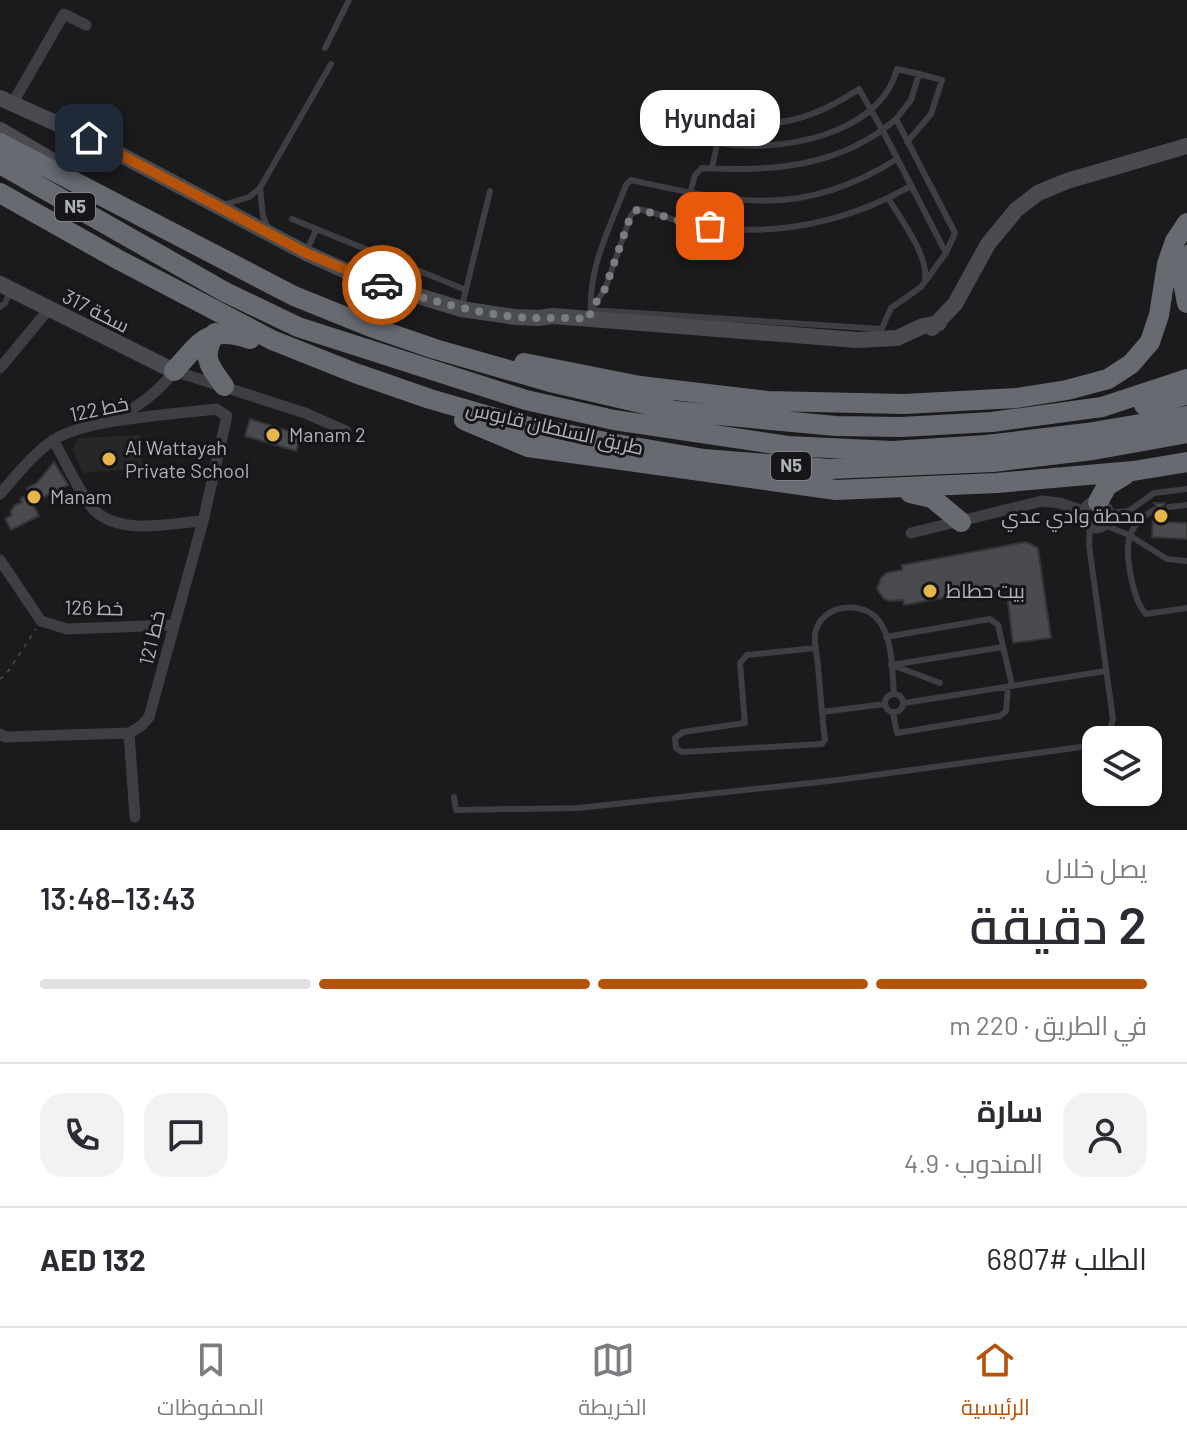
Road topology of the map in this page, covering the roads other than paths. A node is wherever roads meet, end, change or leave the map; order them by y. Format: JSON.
{"nodes":[{"id":1,"x":349,"y":0,"type":"edge"},
{"id":2,"x":86,"y":25,"type":"dead end"},
{"id":3,"x":325,"y":48,"type":"dead end"},
{"id":4,"x":331,"y":64,"type":"dead end"},
{"id":5,"x":919,"y":74,"type":"junction"},
{"id":6,"x":6,"y":101,"type":"edge"},
{"id":7,"x":872,"y":109,"type":"junction"},
{"id":8,"x":896,"y":119,"type":"junction"},
{"id":9,"x":0,"y":130,"type":"edge"},
{"id":10,"x":883,"y":131,"type":"junction"},
{"id":11,"x":907,"y":142,"type":"junction"},
{"id":12,"x":0,"y":143,"type":"edge"},
{"id":13,"x":718,"y":143,"type":"junction"},
{"id":14,"x":1187,"y":146,"type":"edge"},
{"id":15,"x":897,"y":159,"type":"junction"},
{"id":16,"x":0,"y":164,"type":"edge"},
{"id":17,"x":712,"y":168,"type":"junction"},
{"id":18,"x":911,"y":186,"type":"junction"},
{"id":19,"x":260,"y":188,"type":"junction"},
{"id":20,"x":490,"y":191,"type":"dead end"},
{"id":21,"x":0,"y":193,"type":"edge"},
{"id":22,"x":95,"y":193,"type":"junction"},
{"id":23,"x":690,"y":194,"type":"junction"},
{"id":24,"x":888,"y":198,"type":"junction"},
{"id":25,"x":218,"y":205,"type":"junction"},
{"id":26,"x":292,"y":219,"type":"dead end"},
{"id":27,"x":1187,"y":223,"type":"edge"},
{"id":28,"x":316,"y":230,"type":"junction"},
{"id":29,"x":270,"y":233,"type":"junction"},
{"id":30,"x":306,"y":253,"type":"junction"},
{"id":31,"x":946,"y":253,"type":"junction"},
{"id":32,"x":375,"y":254,"type":"junction"},
{"id":33,"x":1187,"y":255,"type":"edge"},
{"id":34,"x":364,"y":279,"type":"junction"},
{"id":35,"x":924,"y":281,"type":"junction"},
{"id":36,"x":5,"y":287,"type":"edge"},
{"id":37,"x":466,"y":290,"type":"junction"},
{"id":38,"x":1187,"y":303,"type":"edge"},
{"id":39,"x":0,"y":307,"type":"edge"},
{"id":40,"x":49,"y":309,"type":"junction"},
{"id":41,"x":461,"y":309,"type":"junction"},
{"id":42,"x":590,"y":315,"type":"junction"},
{"id":43,"x":539,"y":318,"type":"junction"},
{"id":44,"x":886,"y":321,"type":"junction"},
{"id":45,"x":939,"y":323,"type":"junction"},
{"id":46,"x":215,"y":333,"type":"junction"},
{"id":47,"x":879,"y":335,"type":"junction"},
{"id":48,"x":901,"y":337,"type":"junction"},
{"id":49,"x":272,"y":340,"type":"junction"},
{"id":50,"x":435,"y":349,"type":"junction"},
{"id":51,"x":836,"y":349,"type":"junction"},
{"id":52,"x":0,"y":368,"type":"edge"},
{"id":53,"x":174,"y":371,"type":"junction"},
{"id":54,"x":1187,"y":379,"type":"edge"},
{"id":55,"x":224,"y":386,"type":"junction"},
{"id":56,"x":1187,"y":395,"type":"edge"},
{"id":57,"x":430,"y":399,"type":"junction"},
{"id":58,"x":1102,"y":407,"type":"junction"},
{"id":59,"x":227,"y":416,"type":"joint"},
{"id":60,"x":1187,"y":416,"type":"edge"},
{"id":61,"x":103,"y":424,"type":"junction"},
{"id":62,"x":346,"y":431,"type":"dead end"},
{"id":63,"x":1155,"y":432,"type":"junction"},
{"id":64,"x":1187,"y":433,"type":"edge"},
{"id":65,"x":53,"y":440,"type":"junction"},
{"id":66,"x":1187,"y":462,"type":"edge"},
{"id":67,"x":1133,"y":471,"type":"junction"},
{"id":68,"x":882,"y":489,"type":"junction"},
{"id":69,"x":1184,"y":489,"type":"edge"},
{"id":70,"x":0,"y":494,"type":"edge"},
{"id":71,"x":1184,"y":505,"type":"edge"},
{"id":72,"x":1169,"y":507,"type":"dead end"},
{"id":73,"x":1097,"y":509,"type":"junction"},
{"id":74,"x":1154,"y":510,"type":"dead end"},
{"id":75,"x":203,"y":521,"type":"junction"},
{"id":76,"x":961,"y":522,"type":"junction"},
{"id":77,"x":1104,"y":525,"type":"junction"},
{"id":78,"x":1090,"y":527,"type":"junction"},
{"id":79,"x":911,"y":533,"type":"dead end"},
{"id":80,"x":1129,"y":535,"type":"junction"},
{"id":81,"x":0,"y":560,"type":"edge"},
{"id":82,"x":1187,"y":561,"type":"edge"},
{"id":83,"x":1187,"y":608,"type":"edge"},
{"id":84,"x":173,"y":625,"type":"junction"},
{"id":85,"x":886,"y":637,"type":"junction"},
{"id":86,"x":1003,"y":647,"type":"junction"},
{"id":87,"x":816,"y":648,"type":"junction"},
{"id":88,"x":891,"y":665,"type":"junction"},
{"id":89,"x":1106,"y":671,"type":"junction"},
{"id":90,"x":940,"y":683,"type":"dead end"},
{"id":91,"x":1010,"y":686,"type":"junction"},
{"id":92,"x":894,"y":694,"type":"junction"},
{"id":93,"x":904,"y":703,"type":"junction"},
{"id":94,"x":885,"y":704,"type":"junction"},
{"id":95,"x":822,"y":712,"type":"junction"},
{"id":96,"x":893,"y":713,"type":"junction"},
{"id":97,"x":1111,"y":726,"type":"edge"},
{"id":98,"x":129,"y":733,"type":"junction"},
{"id":99,"x":0,"y":734,"type":"edge"},
{"id":100,"x":1082,"y":747,"type":"edge"},
{"id":101,"x":454,"y":797,"type":"dead end"},
{"id":102,"x":135,"y":817,"type":"dead end"}],
"edges":[{"from":1,"to":3,"type":"lane"},
{"from":2,"to":6,"type":"street"},
{"from":4,"to":19,"type":"lane"},
{"from":5,"to":7,"type":"lane"},
{"from":5,"to":8,"type":"lane"},
{"from":5,"to":11,"type":"lane"},
{"from":6,"to":25,"type":"street"},
{"from":7,"to":10,"type":"lane"},
{"from":7,"to":13,"type":"lane"},
{"from":7,"to":13,"type":"lane"},
{"from":8,"to":10,"type":"lane"},
{"from":8,"to":11,"type":"lane"},
{"from":9,"to":22,"type":"street"},
{"from":10,"to":15,"type":"lane"},
{"from":10,"to":17,"type":"lane"},
{"from":11,"to":31,"type":"lane"},
{"from":12,"to":22,"type":"highway"},
{"from":13,"to":17,"type":"lane"},
{"from":14,"to":45,"type":"street"},
{"from":15,"to":18,"type":"lane"},
{"from":15,"to":23,"type":"lane"},
{"from":16,"to":63,"type":"highway","name":"طريق السلطان قابوس","number":"N5"},
{"from":17,"to":23,"type":"lane"},
{"from":18,"to":24,"type":"lane"},
{"from":18,"to":31,"type":"lane"},
{"from":19,"to":25,"type":"lane"},
{"from":19,"to":29,"type":"lane"},
{"from":20,"to":37,"type":"lane"},
{"from":21,"to":49,"type":"highway","name":"طريق السلطان قابوس","number":"N5"},
{"from":22,"to":50,"type":"highway"},
{"from":23,"to":42,"type":"lane"},
{"from":24,"to":35,"type":"lane"},
{"from":24,"to":42,"type":"lane"},
{"from":25,"to":29,"type":"street"},
{"from":26,"to":28,"type":"lane"},
{"from":27,"to":50,"type":"highway"},
{"from":28,"to":30,"type":"lane"},
{"from":28,"to":32,"type":"lane"},
{"from":29,"to":30,"type":"street"},
{"from":30,"to":34,"type":"street"},
{"from":31,"to":35,"type":"lane"},
{"from":32,"to":34,"type":"lane"},
{"from":32,"to":37,"type":"lane"},
{"from":33,"to":38,"type":"highway"},
{"from":34,"to":41,"type":"street"},
{"from":35,"to":44,"type":"lane"},
{"from":36,"to":39,"type":"lane"},
{"from":36,"to":40,"type":"street","name":"سكة 317"},
{"from":37,"to":41,"type":"lane"},
{"from":40,"to":52,"type":"street"},
{"from":40,"to":53,"type":"street","name":"سكة 317"},
{"from":41,"to":43,"type":"street"},
{"from":42,"to":43,"type":"street"},
{"from":42,"to":47,"type":"street"},
{"from":43,"to":51,"type":"street"},
{"from":44,"to":47,"type":"lane"},
{"from":44,"to":48,"type":"lane"},
{"from":45,"to":48,"type":"street"},
{"from":45,"to":51,"type":"street"},
{"from":46,"to":49,"type":"highway"},
{"from":46,"to":53,"type":"highway"},
{"from":46,"to":55,"type":"highway"},
{"from":47,"to":48,"type":"street"},
{"from":47,"to":51,"type":"street"},
{"from":49,"to":57,"type":"highway","name":"طريق السلطان قابوس","number":"N5"},
{"from":50,"to":58,"type":"highway"},
{"from":53,"to":55,"type":"street"},
{"from":53,"to":61,"type":"street"},
{"from":54,"to":58,"type":"highway"},
{"from":55,"to":62,"type":"street"},
{"from":56,"to":58,"type":"highway"},
{"from":57,"to":63,"type":"highway","name":"طريق السلطان قابوس","number":"N5"},
{"from":57,"to":68,"type":"highway"},
{"from":59,"to":61,"type":"street","name":"خط 122"},
{"from":59,"to":75,"type":"street","name":"خط 121"},
{"from":60,"to":63,"type":"highway"},
{"from":61,"to":65,"type":"street","name":"خط 122"},
{"from":63,"to":64,"type":"highway"},
{"from":65,"to":70,"type":"street","name":"خط 122"},
{"from":65,"to":75,"type":"street"},
{"from":66,"to":67,"type":"highway"},
{"from":67,"to":68,"type":"highway"},
{"from":67,"to":73,"type":"highway"},
{"from":68,"to":76,"type":"highway"},
{"from":69,"to":71,"type":"lane"},
{"from":69,"to":73,"type":"lane"},
{"from":71,"to":72,"type":"lane"},
{"from":73,"to":76,"type":"street"},
{"from":73,"to":77,"type":"street"},
{"from":73,"to":78,"type":"street"},
{"from":74,"to":80,"type":"lane"},
{"from":75,"to":84,"type":"street","name":"خط 121"},
{"from":76,"to":79,"type":"street"},
{"from":77,"to":78,"type":"street"},
{"from":77,"to":80,"type":"lane"},
{"from":78,"to":89,"type":"lane"},
{"from":80,"to":82,"type":"lane"},
{"from":80,"to":83,"type":"lane"},
{"from":81,"to":84,"type":"street","name":"خط 126"},
{"from":84,"to":98,"type":"street","name":"خط 121"},
{"from":85,"to":86,"type":"lane"},
{"from":85,"to":87,"type":"lane"},
{"from":85,"to":88,"type":"lane"},
{"from":86,"to":88,"type":"lane"},
{"from":86,"to":91,"type":"lane"},
{"from":87,"to":95,"type":"lane"},
{"from":87,"to":95,"type":"lane"},
{"from":88,"to":90,"type":"lane"},
{"from":88,"to":92,"type":"lane"},
{"from":89,"to":91,"type":"lane"},
{"from":89,"to":97,"type":"lane"},
{"from":91,"to":93,"type":"lane"},
{"from":91,"to":96,"type":"lane"},
{"from":92,"to":93,"type":"lane"},
{"from":92,"to":94,"type":"lane"},
{"from":93,"to":96,"type":"lane"},
{"from":94,"to":95,"type":"lane"},
{"from":94,"to":96,"type":"lane"},
{"from":98,"to":99,"type":"street"},
{"from":98,"to":102,"type":"street"},
{"from":100,"to":101,"type":"lane"}]}
